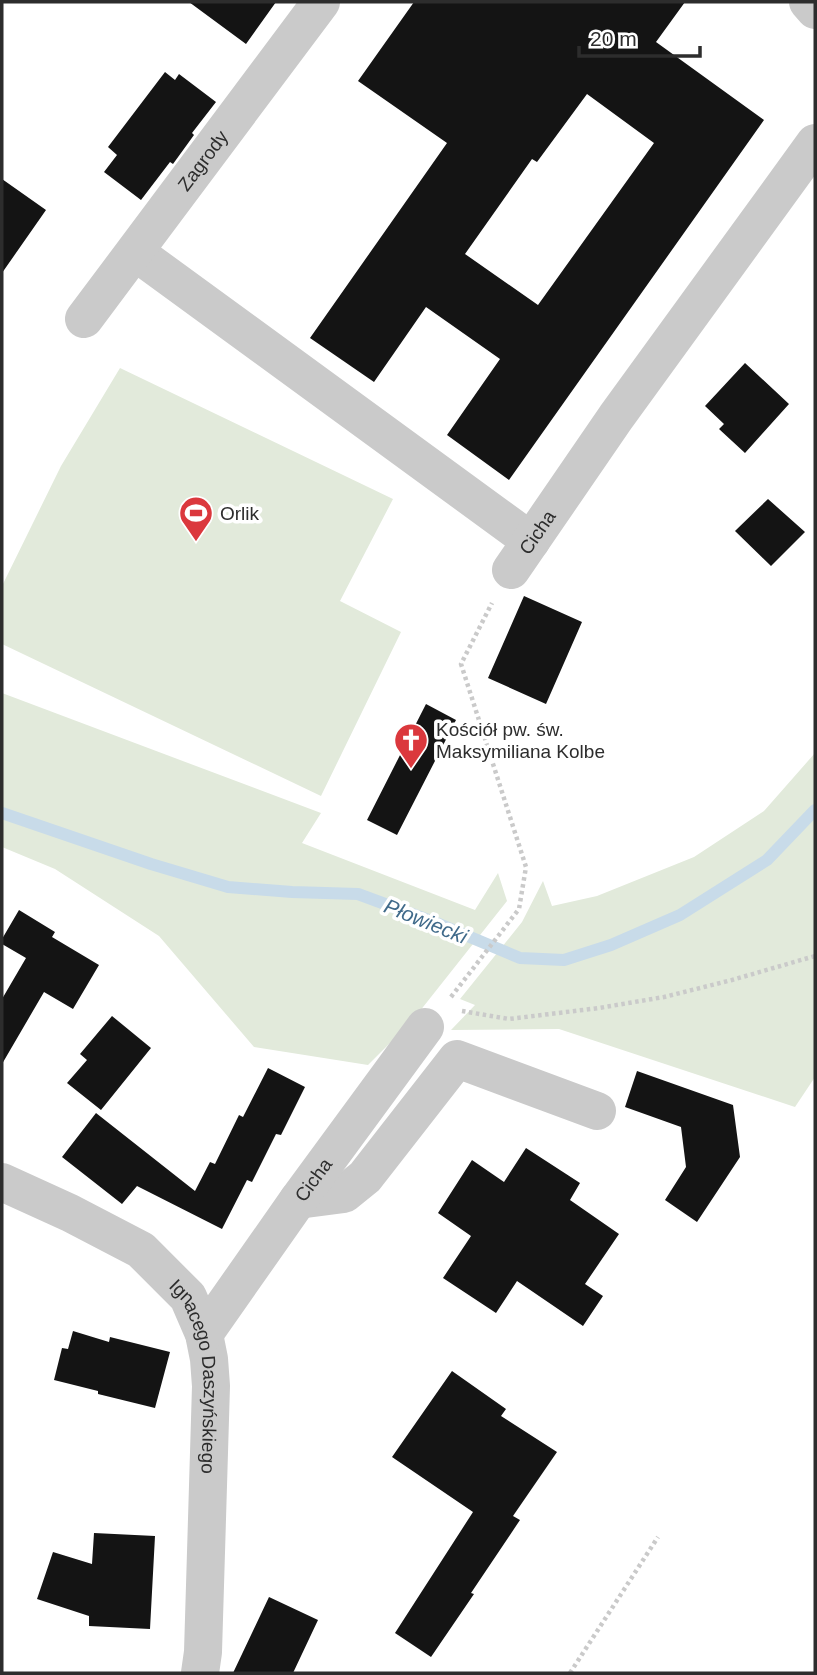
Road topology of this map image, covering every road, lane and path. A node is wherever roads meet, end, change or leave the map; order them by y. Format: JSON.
{"nodes":[{"id":1,"x":321,"y":2,"type":"edge"},
{"id":2,"x":808,"y":2,"type":"edge"},
{"id":3,"x":815,"y":10,"type":"edge"},
{"id":4,"x":815,"y":143,"type":"edge"},
{"id":5,"x":135,"y":252,"type":"junction"},
{"id":6,"x":84,"y":319,"type":"dead end"},
{"id":7,"x":521,"y":556,"type":"junction"},
{"id":8,"x":815,"y":956,"type":"edge"},
{"id":9,"x":476,"y":966,"type":"dead end"},
{"id":10,"x":440,"y":1018,"type":"joint"},
{"id":11,"x":597,"y":1111,"type":"dead end"},
{"id":12,"x":2,"y":1182,"type":"edge"},
{"id":13,"x":298,"y":1200,"type":"junction"},
{"id":14,"x":204,"y":1334,"type":"junction"},
{"id":15,"x":658,"y":1537,"type":"dead end"},
{"id":16,"x":200,"y":1673,"type":"edge"},
{"id":17,"x":570,"y":1673,"type":"edge"}],
"edges":[{"from":1,"to":5,"type":"street","name":"Zagrody"},
{"from":2,"to":3,"type":"street"},
{"from":4,"to":7,"type":"street","name":"Cicha"},
{"from":5,"to":6,"type":"street","name":"Zagrody"},
{"from":5,"to":7,"type":"street"},
{"from":7,"to":9,"type":"path","name":"Cicha"},
{"from":8,"to":10,"type":"path"},
{"from":10,"to":13,"type":"street","name":"Cicha"},
{"from":11,"to":13,"type":"street"},
{"from":12,"to":14,"type":"street","name":"Ignacego Daszyńskiego"},
{"from":13,"to":14,"type":"street","name":"Cicha"},
{"from":14,"to":16,"type":"street","name":"Ignacego Daszyńskiego"},
{"from":15,"to":17,"type":"path"}]}
